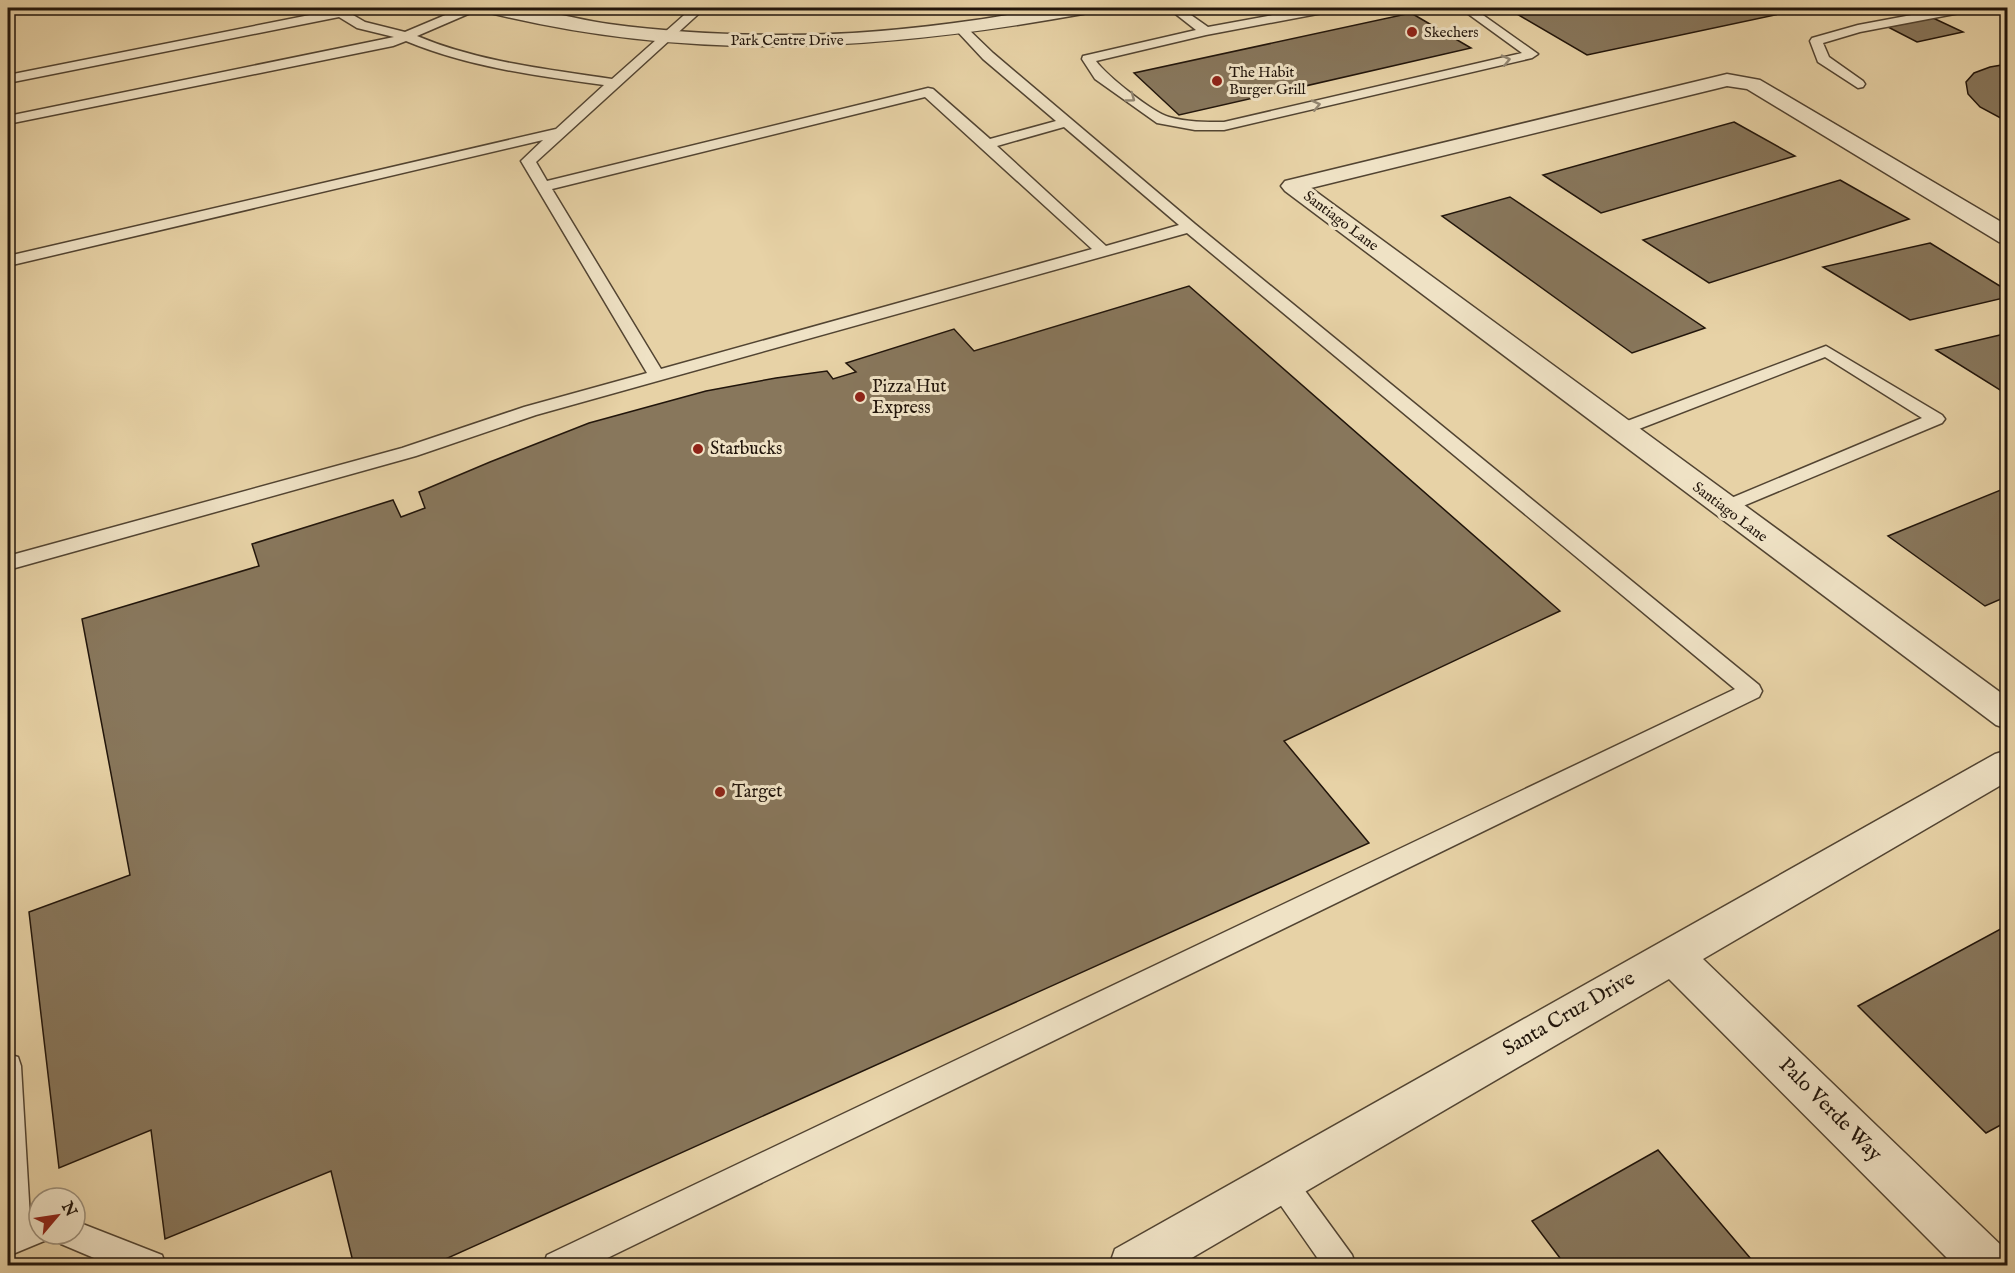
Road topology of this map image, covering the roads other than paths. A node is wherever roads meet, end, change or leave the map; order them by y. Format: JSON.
{"nodes":[{"id":1,"x":471,"y":8,"type":"edge"},
{"id":2,"x":493,"y":8,"type":"edge"},
{"id":3,"x":699,"y":8,"type":"edge"},
{"id":4,"x":1083,"y":8,"type":"edge"},
{"id":5,"x":1174,"y":8,"type":"edge"},
{"id":6,"x":1328,"y":8,"type":"edge"},
{"id":7,"x":1466,"y":8,"type":"edge"},
{"id":8,"x":1965,"y":8,"type":"edge"},
{"id":9,"x":337,"y":10,"type":"edge"},
{"id":10,"x":962,"y":30,"type":"junction"},
{"id":11,"x":1206,"y":31,"type":"junction"},
{"id":12,"x":405,"y":36,"type":"junction"},
{"id":13,"x":665,"y":38,"type":"junction"},
{"id":14,"x":8,"y":77,"type":"edge"},
{"id":15,"x":615,"y":83,"type":"junction"},
{"id":16,"x":1858,"y":84,"type":"dead end"},
{"id":17,"x":8,"y":120,"type":"edge"},
{"id":18,"x":1068,"y":122,"type":"junction"},
{"id":19,"x":560,"y":132,"type":"junction"},
{"id":20,"x":987,"y":144,"type":"junction"},
{"id":21,"x":542,"y":187,"type":"junction"},
{"id":22,"x":1190,"y":227,"type":"junction"},
{"id":23,"x":2007,"y":237,"type":"edge"},
{"id":24,"x":1103,"y":251,"type":"junction"},
{"id":25,"x":8,"y":261,"type":"edge"},
{"id":26,"x":657,"y":376,"type":"junction"},
{"id":27,"x":1620,"y":430,"type":"junction"},
{"id":28,"x":1724,"y":508,"type":"junction"},
{"id":29,"x":8,"y":563,"type":"edge"},
{"id":30,"x":2007,"y":716,"type":"edge"},
{"id":31,"x":2007,"y":764,"type":"edge"},
{"id":32,"x":1672,"y":955,"type":"junction"},
{"id":33,"x":8,"y":1066,"type":"edge"},
{"id":34,"x":1281,"y":1180,"type":"junction"},
{"id":35,"x":21,"y":1236,"type":"edge"},
{"id":36,"x":87,"y":1240,"type":"edge"},
{"id":37,"x":151,"y":1266,"type":"edge"},
{"id":38,"x":558,"y":1266,"type":"edge"},
{"id":39,"x":1132,"y":1266,"type":"edge"},
{"id":40,"x":1341,"y":1266,"type":"edge"},
{"id":41,"x":1988,"y":1266,"type":"edge"}],
"edges":[{"from":1,"to":12,"type":"lane"},
{"from":2,"to":13,"type":"street","name":"Park Centre Drive"},
{"from":3,"to":13,"type":"lane"},
{"from":4,"to":10,"type":"street","name":"Park Centre Drive"},
{"from":5,"to":11,"type":"lane"},
{"from":6,"to":11,"type":"lane"},
{"from":11,"to":7,"type":"lane","one_way":true},
{"from":8,"to":16,"type":"lane"},
{"from":9,"to":12,"type":"lane"},
{"from":9,"to":14,"type":"lane"},
{"from":10,"to":13,"type":"street","name":"Park Centre Drive"},
{"from":10,"to":18,"type":"lane"},
{"from":12,"to":15,"type":"lane"},
{"from":12,"to":17,"type":"lane"},
{"from":13,"to":15,"type":"lane"},
{"from":15,"to":19,"type":"lane"},
{"from":18,"to":20,"type":"lane"},
{"from":18,"to":22,"type":"lane"},
{"from":19,"to":21,"type":"lane"},
{"from":19,"to":25,"type":"lane"},
{"from":20,"to":21,"type":"lane"},
{"from":20,"to":24,"type":"lane"},
{"from":21,"to":26,"type":"lane"},
{"from":22,"to":24,"type":"lane"},
{"from":22,"to":38,"type":"lane"},
{"from":23,"to":27,"type":"street","name":"Santiago Lane"},
{"from":24,"to":26,"type":"lane"},
{"from":26,"to":29,"type":"lane"},
{"from":27,"to":28,"type":"street","name":"Santiago Lane"},
{"from":27,"to":28,"type":"lane"},
{"from":28,"to":30,"type":"street","name":"Santiago Lane"},
{"from":31,"to":32,"type":"street","name":"Santa Cruz Drive"},
{"from":32,"to":34,"type":"street","name":"Santa Cruz Drive"},
{"from":32,"to":41,"type":"street","name":"Palo Verde Way"},
{"from":33,"to":35,"type":"lane"},
{"from":34,"to":39,"type":"street","name":"Santa Cruz Drive"},
{"from":34,"to":40,"type":"lane"},
{"from":36,"to":37,"type":"lane"}]}
